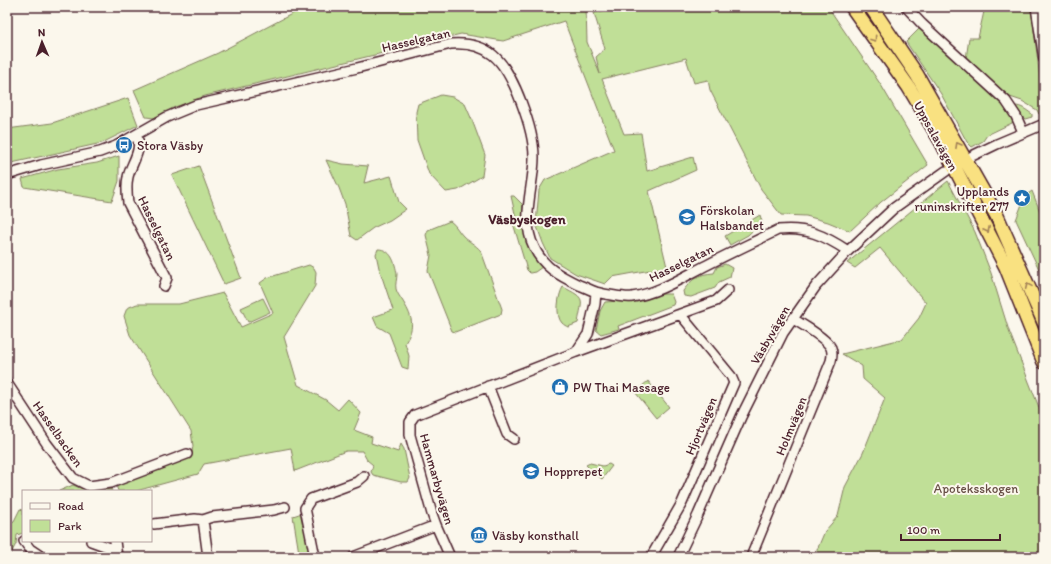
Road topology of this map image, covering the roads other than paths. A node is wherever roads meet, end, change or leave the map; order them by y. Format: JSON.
{"nodes":[{"id":1,"x":852,"y":7,"type":"edge"},
{"id":2,"x":871,"y":7,"type":"edge"},
{"id":3,"x":906,"y":7,"type":"edge"},
{"id":4,"x":1036,"y":7,"type":"edge"},
{"id":5,"x":1044,"y":59,"type":"edge"},
{"id":6,"x":1044,"y":124,"type":"edge"},
{"id":7,"x":1023,"y":132,"type":"junction"},
{"id":8,"x":136,"y":134,"type":"junction"},
{"id":9,"x":972,"y":156,"type":"dead end"},
{"id":10,"x":946,"y":171,"type":"dead end"},
{"id":11,"x":7,"y":174,"type":"edge"},
{"id":12,"x":848,"y":251,"type":"junction"},
{"id":13,"x":164,"y":286,"type":"dead end"},
{"id":14,"x":728,"y":290,"type":"dead end"},
{"id":15,"x":596,"y":292,"type":"junction"},
{"id":16,"x":680,"y":314,"type":"junction"},
{"id":17,"x":793,"y":319,"type":"junction"},
{"id":18,"x":1044,"y":322,"type":"edge"},
{"id":19,"x":576,"y":352,"type":"junction"},
{"id":20,"x":1044,"y":362,"type":"edge"},
{"id":21,"x":7,"y":383,"type":"edge"},
{"id":22,"x":488,"y":386,"type":"junction"},
{"id":23,"x":514,"y":439,"type":"dead end"},
{"id":24,"x":187,"y":454,"type":"dead end"},
{"id":25,"x":364,"y":476,"type":"dead end"},
{"id":26,"x":285,"y":507,"type":"dead end"},
{"id":27,"x":203,"y":520,"type":"junction"},
{"id":28,"x":154,"y":524,"type":"dead end"},
{"id":29,"x":436,"y":525,"type":"junction"},
{"id":30,"x":25,"y":542,"type":"edge"},
{"id":31,"x":94,"y":542,"type":"edge"},
{"id":32,"x":116,"y":549,"type":"edge"},
{"id":33,"x":42,"y":557,"type":"edge"},
{"id":34,"x":208,"y":557,"type":"edge"},
{"id":35,"x":315,"y":557,"type":"edge"},
{"id":36,"x":353,"y":557,"type":"edge"},
{"id":37,"x":450,"y":557,"type":"edge"},
{"id":38,"x":651,"y":557,"type":"edge"},
{"id":39,"x":678,"y":557,"type":"edge"},
{"id":40,"x":751,"y":557,"type":"edge"}],
"edges":[{"from":1,"to":20,"type":"highway","name":"Uppsalavägen","one_way":true},
{"from":18,"to":2,"type":"highway","name":"Uppsalavägen","one_way":true},
{"from":3,"to":7,"type":"street"},
{"from":4,"to":5,"type":"street"},
{"from":6,"to":7,"type":"street"},
{"from":7,"to":9,"type":"street"},
{"from":8,"to":11,"type":"street","name":"Hasselgatan"},
{"from":8,"to":13,"type":"street","name":"Hasselgatan"},
{"from":8,"to":15,"type":"street","name":"Hasselgatan"},
{"from":10,"to":12,"type":"street","name":"Väsbyvägen"},
{"from":12,"to":15,"type":"street","name":"Hasselgatan"},
{"from":12,"to":17,"type":"street","name":"Väsbyvägen"},
{"from":14,"to":16,"type":"street","name":"Hammarbyvägen"},
{"from":15,"to":19,"type":"street"},
{"from":16,"to":19,"type":"street","name":"Hammarbyvägen"},
{"from":16,"to":38,"type":"street","name":"Hjortvägen"},
{"from":17,"to":39,"type":"street","name":"Väsbyvägen"},
{"from":17,"to":40,"type":"street","name":"Holmvägen"},
{"from":19,"to":22,"type":"street","name":"Hammarbyvägen"},
{"from":21,"to":24,"type":"street","name":"Hasselbacken"},
{"from":22,"to":23,"type":"street"},
{"from":22,"to":29,"type":"street","name":"Hammarbyvägen"},
{"from":25,"to":35,"type":"street"},
{"from":26,"to":27,"type":"street"},
{"from":27,"to":28,"type":"street"},
{"from":27,"to":34,"type":"street"},
{"from":29,"to":36,"type":"street"},
{"from":29,"to":37,"type":"street","name":"Hammarbyvägen"},
{"from":30,"to":33,"type":"street"},
{"from":31,"to":32,"type":"street"}]}
